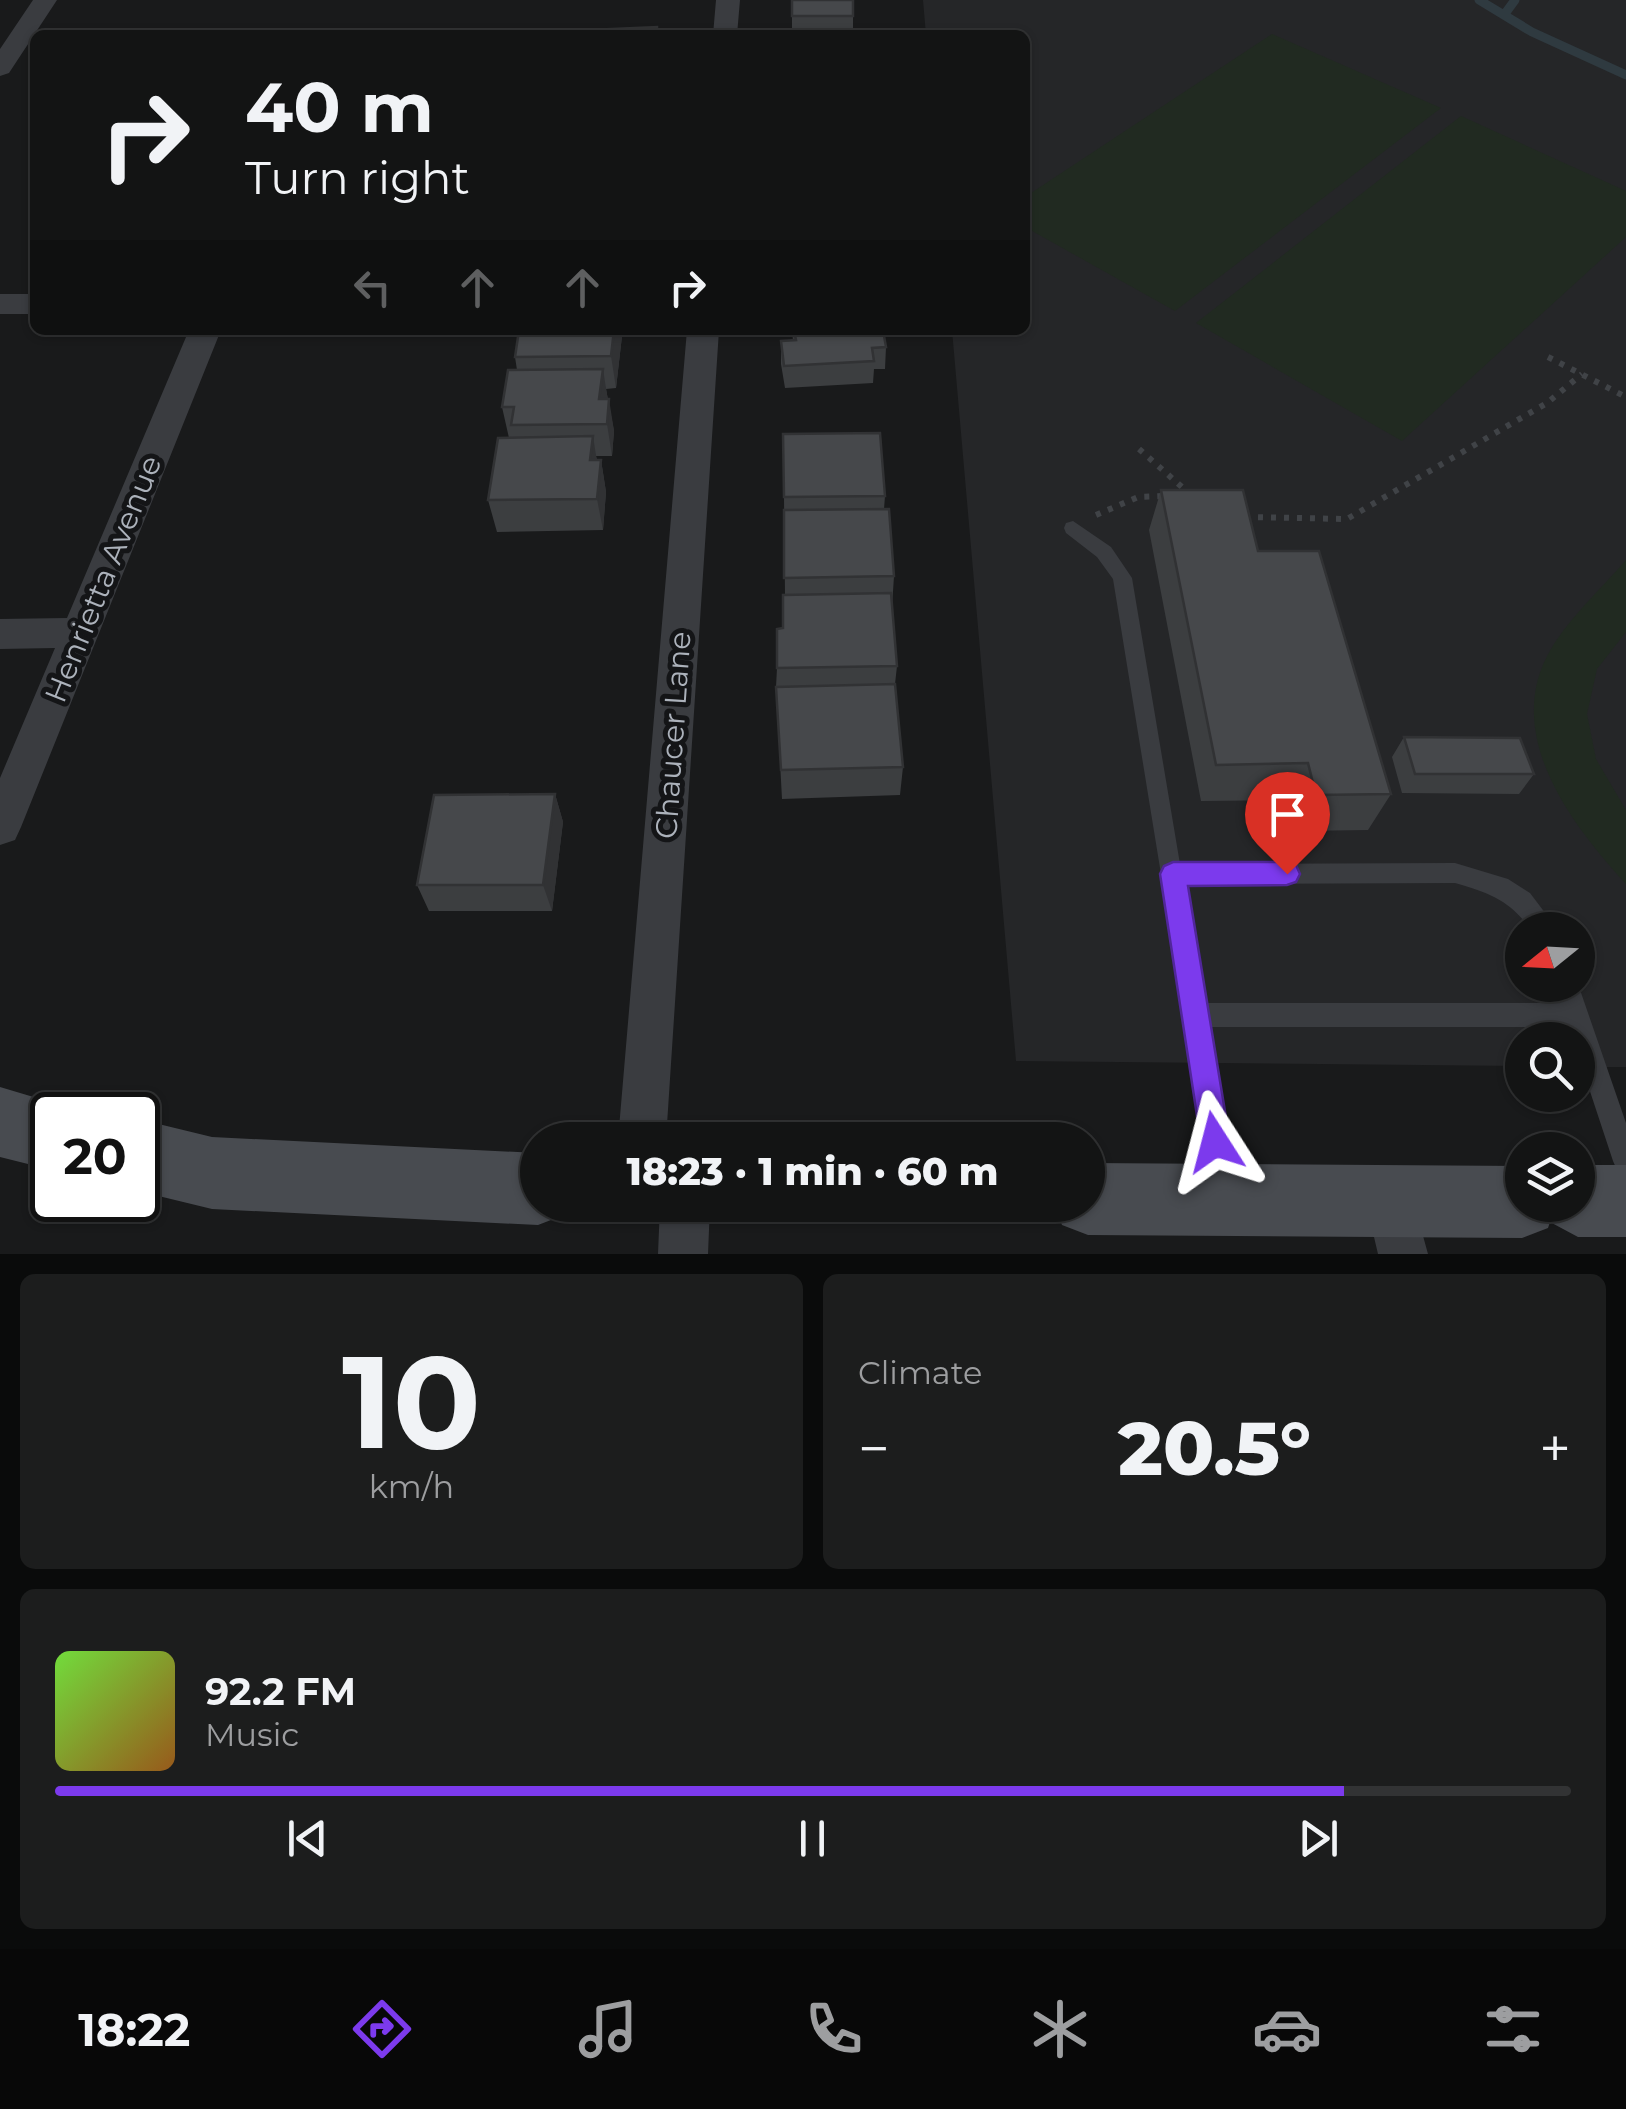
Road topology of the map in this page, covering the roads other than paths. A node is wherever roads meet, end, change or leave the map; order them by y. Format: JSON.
{"nodes":[{"id":1,"x":46,"y":0,"type":"edge"},
{"id":2,"x":728,"y":0,"type":"edge"},
{"id":3,"x":726,"y":30,"type":"edge"},
{"id":4,"x":0,"y":68,"type":"edge"},
{"id":5,"x":0,"y":304,"type":"edge"},
{"id":6,"x":30,"y":304,"type":"edge"},
{"id":7,"x":203,"y":335,"type":"edge"},
{"id":8,"x":703,"y":335,"type":"edge"},
{"id":9,"x":1073,"y":528,"type":"road end"},
{"id":10,"x":80,"y":633,"type":"junction"},
{"id":11,"x":0,"y":634,"type":"edge"},
{"id":12,"x":0,"y":827,"type":"edge"},
{"id":13,"x":1173,"y":874,"type":"junction"},
{"id":14,"x":1532,"y":912,"type":"edge"},
{"id":15,"x":1572,"y":1002,"type":"edge"},
{"id":16,"x":1194,"y":1015,"type":"junction"},
{"id":17,"x":1576,"y":1015,"type":"junction"},
{"id":18,"x":0,"y":1122,"type":"edge"},
{"id":19,"x":643,"y":1122,"type":"edge"},
{"id":20,"x":30,"y":1129,"type":"edge"},
{"id":21,"x":160,"y":1160,"type":"edge"},
{"id":22,"x":1626,"y":1161,"type":"edge"},
{"id":23,"x":520,"y":1188,"type":"edge"},
{"id":24,"x":1105,"y":1200,"type":"edge"},
{"id":25,"x":1224,"y":1201,"type":"junction"},
{"id":26,"x":1595,"y":1201,"type":"edge"},
{"id":27,"x":1626,"y":1201,"type":"edge"},
{"id":28,"x":1505,"y":1206,"type":"edge"},
{"id":29,"x":684,"y":1222,"type":"edge"},
{"id":30,"x":1397,"y":1228,"type":"edge"},
{"id":31,"x":682,"y":1254,"type":"edge"}],
"edges":[{"from":1,"to":4,"type":"street"},
{"from":2,"to":3,"type":"street"},
{"from":5,"to":6,"type":"street"},
{"from":7,"to":10,"type":"street","name":"Henrietta Avenue"},
{"from":8,"to":19,"type":"street","name":"Chaucer Lane"},
{"from":9,"to":13,"type":"lane"},
{"from":10,"to":11,"type":"street"},
{"from":10,"to":12,"type":"street","name":"Henrietta Avenue"},
{"from":13,"to":14,"type":"lane"},
{"from":13,"to":16,"type":"lane"},
{"from":15,"to":17,"type":"lane"},
{"from":16,"to":17,"type":"lane"},
{"from":16,"to":25,"type":"lane"},
{"from":17,"to":22,"type":"lane"},
{"from":18,"to":20,"type":"street"},
{"from":21,"to":23,"type":"street"},
{"from":24,"to":25,"type":"street"},
{"from":25,"to":30,"type":"street"},
{"from":26,"to":27,"type":"street"},
{"from":28,"to":30,"type":"street"},
{"from":29,"to":31,"type":"street"}]}
